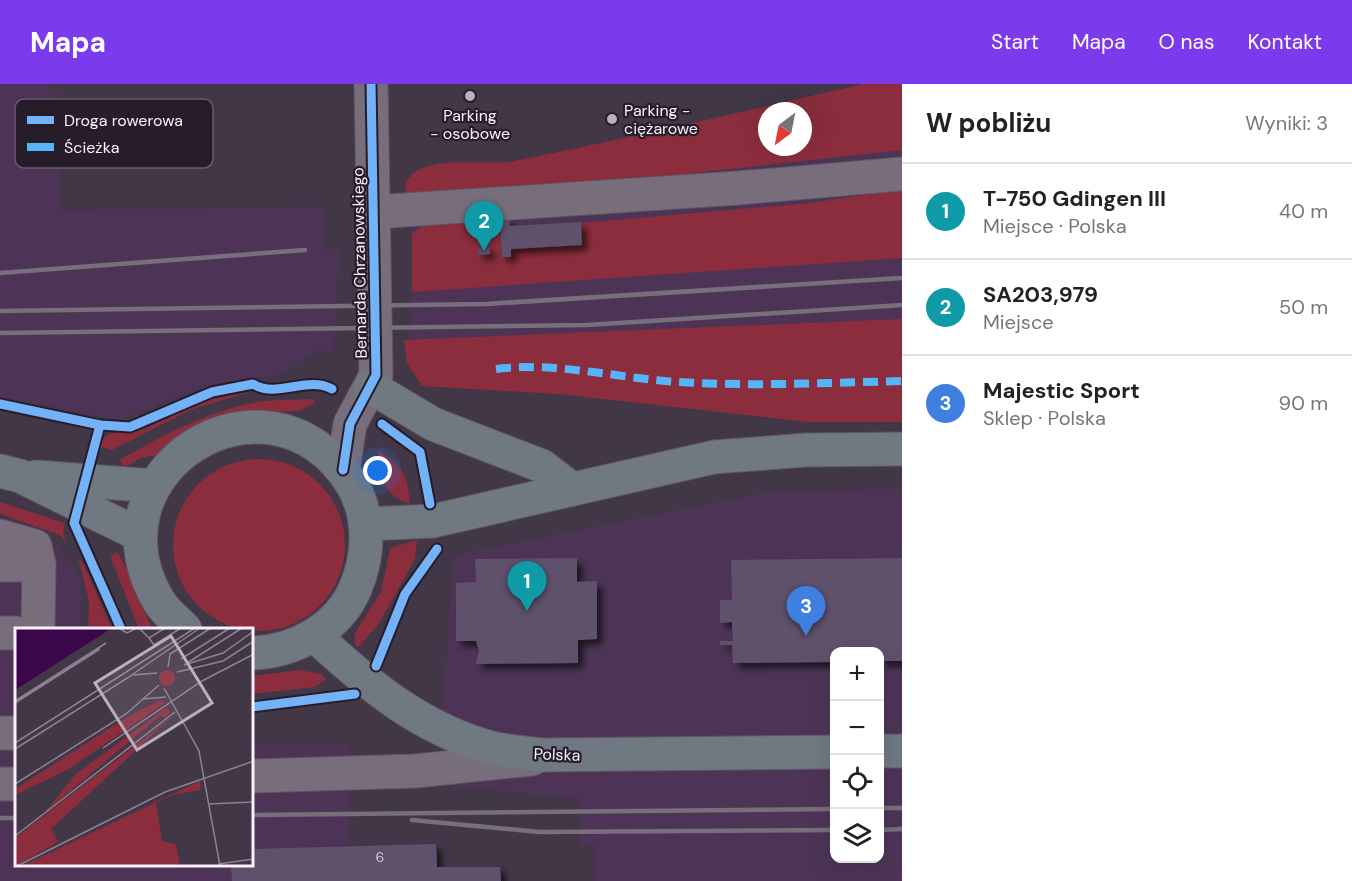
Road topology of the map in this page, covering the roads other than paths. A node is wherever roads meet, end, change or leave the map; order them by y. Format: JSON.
{"nodes":[{"id":1,"x":371,"y":84,"type":"edge"},
{"id":2,"x":902,"y":174,"type":"edge"},
{"id":3,"x":374,"y":212,"type":"junction"},
{"id":4,"x":371,"y":387,"type":"junction"},
{"id":5,"x":350,"y":424,"type":"junction"},
{"id":6,"x":306,"y":439,"type":"junction"},
{"id":7,"x":902,"y":449,"type":"edge"},
{"id":8,"x":343,"y":470,"type":"junction"},
{"id":9,"x":10,"y":473,"type":"edge"},
{"id":10,"x":154,"y":486,"type":"junction"},
{"id":11,"x":572,"y":489,"type":"junction"},
{"id":12,"x":366,"y":525,"type":"junction"},
{"id":13,"x":140,"y":535,"type":"junction"},
{"id":14,"x":0,"y":536,"type":"edge"},
{"id":15,"x":0,"y":565,"type":"edge"},
{"id":16,"x":39,"y":565,"type":"junction"},
{"id":17,"x":38,"y":628,"type":"edge"},
{"id":18,"x":184,"y":628,"type":"edge"},
{"id":19,"x":314,"y":635,"type":"junction"},
{"id":20,"x":254,"y":653,"type":"edge"},
{"id":21,"x":884,"y":751,"type":"edge"},
{"id":22,"x":902,"y":751,"type":"edge"},
{"id":23,"x":830,"y":752,"type":"edge"},
{"id":24,"x":574,"y":755,"type":"junction"},
{"id":25,"x":254,"y":776,"type":"edge"}],
"edges":[{"from":1,"to":3,"type":"street","name":"Bernarda Chrzanowskiego"},
{"from":2,"to":3,"type":"street"},
{"from":3,"to":4,"type":"street","name":"Bernarda Chrzanowskiego"},
{"from":4,"to":5,"type":"street","name":"Bernarda Chrzanowskiego"},
{"from":4,"to":11,"type":"highway"},
{"from":5,"to":6,"type":"street"},
{"from":5,"to":8,"type":"street","name":"Bernarda Chrzanowskiego"},
{"from":6,"to":8,"type":"highway"},
{"from":6,"to":10,"type":"highway"},
{"from":7,"to":11,"type":"highway"},
{"from":8,"to":12,"type":"highway"},
{"from":9,"to":10,"type":"highway"},
{"from":9,"to":13,"type":"highway"},
{"from":10,"to":13,"type":"highway"},
{"from":11,"to":12,"type":"highway"},
{"from":12,"to":19,"type":"highway"},
{"from":13,"to":18,"type":"highway"},
{"from":14,"to":16,"type":"street"},
{"from":15,"to":16,"type":"street"},
{"from":16,"to":17,"type":"street"},
{"from":19,"to":20,"type":"highway"},
{"from":19,"to":24,"type":"highway","name":"Polska"},
{"from":21,"to":22,"type":"highway"},
{"from":23,"to":24,"type":"highway","name":"Polska"},
{"from":24,"to":25,"type":"street"}]}
